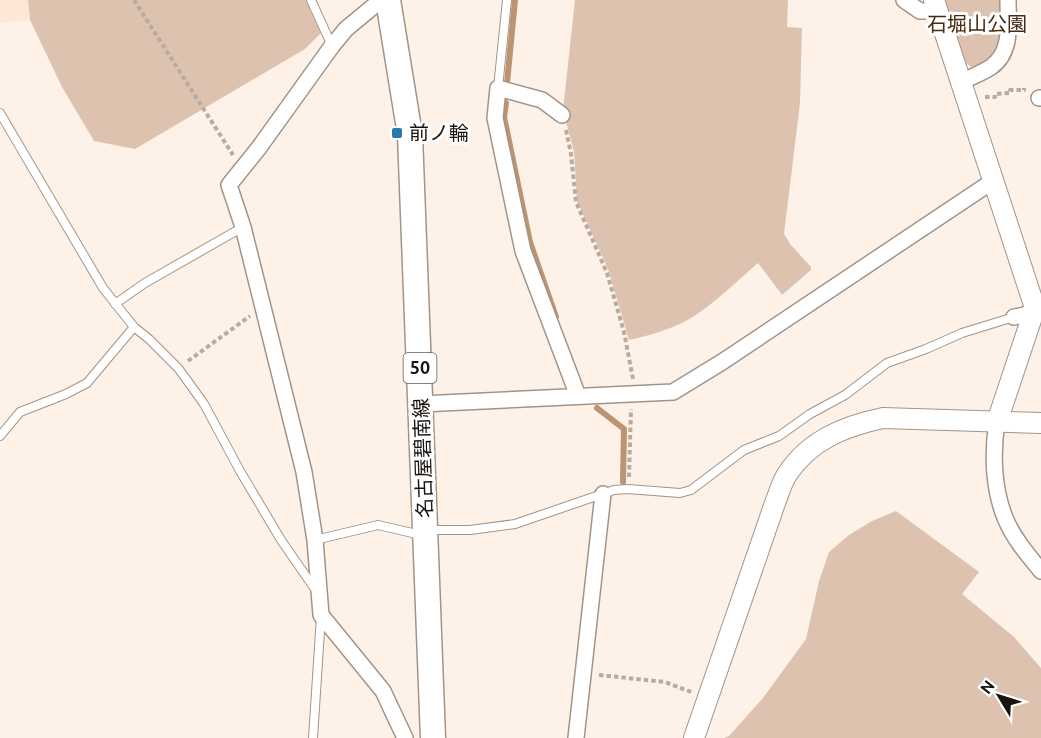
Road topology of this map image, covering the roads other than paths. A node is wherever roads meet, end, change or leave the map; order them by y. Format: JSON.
{"nodes":[{"id":1,"x":311,"y":0,"type":"edge"},
{"id":2,"x":381,"y":0,"type":"edge"},
{"id":3,"x":388,"y":0,"type":"edge"},
{"id":4,"x":507,"y":0,"type":"edge"},
{"id":5,"x":904,"y":0,"type":"edge"},
{"id":6,"x":1008,"y":0,"type":"edge"},
{"id":7,"x":936,"y":6,"type":"edge"},
{"id":8,"x":332,"y":46,"type":"junction"},
{"id":9,"x":498,"y":88,"type":"junction"},
{"id":10,"x":964,"y":90,"type":"junction"},
{"id":11,"x":0,"y":113,"type":"edge"},
{"id":12,"x":562,"y":115,"type":"road end"},
{"id":13,"x":993,"y":181,"type":"junction"},
{"id":14,"x":243,"y":227,"type":"junction"},
{"id":15,"x":115,"y":304,"type":"junction"},
{"id":16,"x":1038,"y":305,"type":"edge"},
{"id":17,"x":1014,"y":317,"type":"joint"},
{"id":18,"x":134,"y":327,"type":"junction"},
{"id":19,"x":578,"y":396,"type":"junction"},
{"id":20,"x":422,"y":404,"type":"junction"},
{"id":21,"x":997,"y":422,"type":"junction"},
{"id":22,"x":1041,"y":423,"type":"edge"},
{"id":23,"x":0,"y":436,"type":"edge"},
{"id":24,"x":603,"y":494,"type":"junction"},
{"id":25,"x":426,"y":533,"type":"junction"},
{"id":26,"x":315,"y":540,"type":"junction"},
{"id":27,"x":1041,"y":571,"type":"edge"},
{"id":28,"x":319,"y":595,"type":"junction"},
{"id":29,"x":321,"y":615,"type":"junction"},
{"id":30,"x":313,"y":738,"type":"edge"},
{"id":31,"x":405,"y":738,"type":"edge"},
{"id":32,"x":433,"y":738,"type":"edge"},
{"id":33,"x":576,"y":738,"type":"edge"},
{"id":34,"x":694,"y":738,"type":"edge"}],
"edges":[{"from":1,"to":8,"type":"lane"},
{"from":2,"to":8,"type":"street"},
{"from":3,"to":20,"type":"main road","name":"名古屋碧南線","number":"50"},
{"from":4,"to":9,"type":"lane"},
{"from":5,"to":7,"type":"street"},
{"from":6,"to":10,"type":"street"},
{"from":7,"to":10,"type":"street"},
{"from":8,"to":14,"type":"street"},
{"from":9,"to":12,"type":"street"},
{"from":9,"to":19,"type":"street"},
{"from":10,"to":13,"type":"street"},
{"from":11,"to":15,"type":"lane"},
{"from":13,"to":16,"type":"street"},
{"from":13,"to":19,"type":"street"},
{"from":14,"to":15,"type":"lane"},
{"from":14,"to":26,"type":"street"},
{"from":15,"to":18,"type":"lane"},
{"from":16,"to":17,"type":"street"},
{"from":16,"to":21,"type":"street"},
{"from":17,"to":24,"type":"lane"},
{"from":18,"to":23,"type":"lane"},
{"from":18,"to":28,"type":"lane"},
{"from":19,"to":20,"type":"street"},
{"from":20,"to":25,"type":"main road","name":"名古屋碧南線","number":"50"},
{"from":21,"to":22,"type":"street"},
{"from":21,"to":27,"type":"street"},
{"from":21,"to":34,"type":"street"},
{"from":24,"to":25,"type":"lane"},
{"from":24,"to":33,"type":"street"},
{"from":25,"to":26,"type":"lane"},
{"from":25,"to":32,"type":"main road","name":"名古屋碧南線","number":"50"},
{"from":26,"to":28,"type":"street"},
{"from":28,"to":29,"type":"street"},
{"from":29,"to":30,"type":"lane"},
{"from":29,"to":31,"type":"street"}]}
